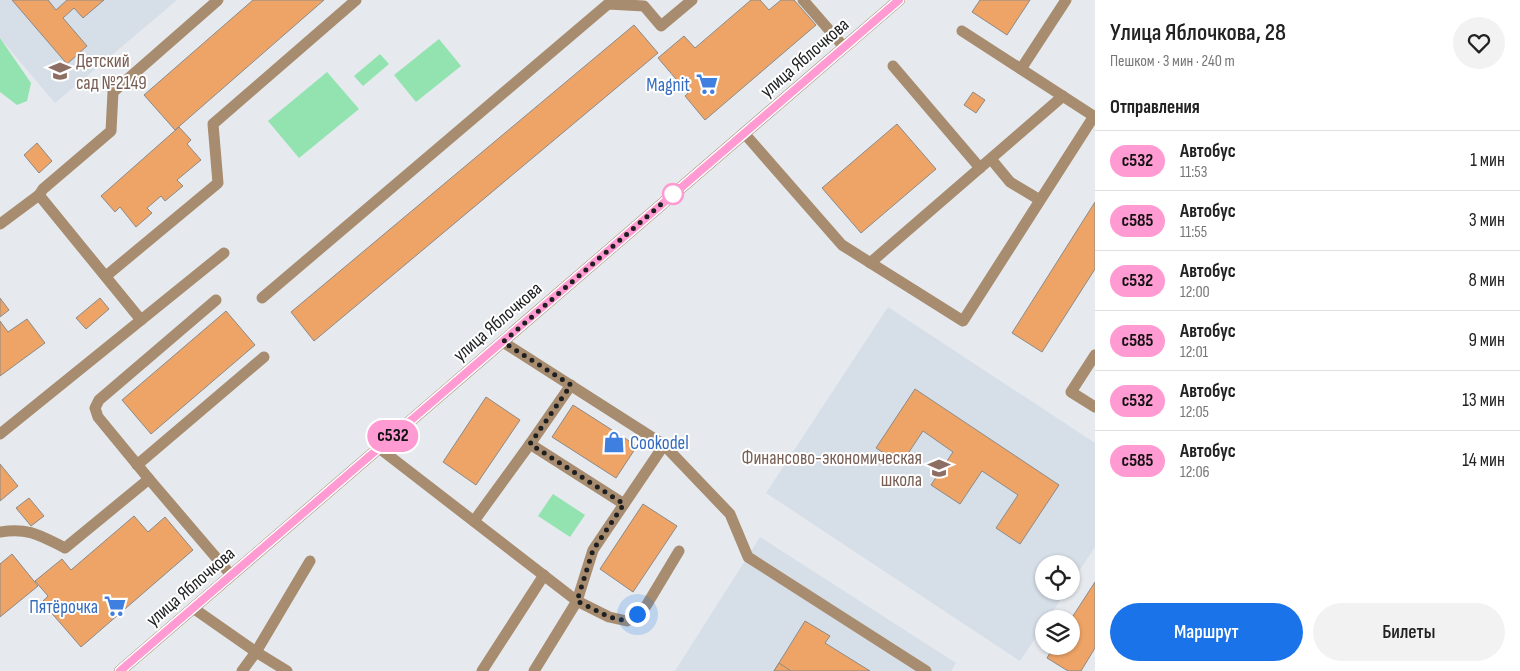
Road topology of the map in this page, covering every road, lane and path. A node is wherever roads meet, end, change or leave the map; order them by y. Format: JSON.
{"nodes":[{"id":1,"x":218,"y":0,"type":"edge"},
{"id":2,"x":356,"y":0,"type":"edge"},
{"id":3,"x":692,"y":0,"type":"edge"},
{"id":4,"x":803,"y":0,"type":"edge"},
{"id":5,"x":899,"y":0,"type":"edge"},
{"id":6,"x":1066,"y":0,"type":"edge"},
{"id":7,"x":962,"y":31,"type":"dead end"},
{"id":8,"x":844,"y":47,"type":"junction"},
{"id":9,"x":893,"y":66,"type":"dead end"},
{"id":10,"x":1021,"y":69,"type":"junction"},
{"id":11,"x":1063,"y":96,"type":"junction"},
{"id":12,"x":1094,"y":116,"type":"edge"},
{"id":13,"x":744,"y":132,"type":"junction"},
{"id":14,"x":991,"y":158,"type":"junction"},
{"id":15,"x":980,"y":168,"type":"junction"},
{"id":16,"x":39,"y":195,"type":"junction"},
{"id":17,"x":1040,"y":200,"type":"junction"},
{"id":18,"x":0,"y":224,"type":"edge"},
{"id":19,"x":224,"y":252,"type":"dead end"},
{"id":20,"x":870,"y":263,"type":"junction"},
{"id":21,"x":106,"y":276,"type":"junction"},
{"id":22,"x":262,"y":298,"type":"dead end"},
{"id":23,"x":216,"y":300,"type":"dead end"},
{"id":24,"x":141,"y":320,"type":"junction"},
{"id":25,"x":503,"y":342,"type":"junction"},
{"id":26,"x":1095,"y":356,"type":"edge"},
{"id":27,"x":264,"y":357,"type":"dead end"},
{"id":28,"x":571,"y":385,"type":"junction"},
{"id":29,"x":1095,"y":408,"type":"edge"},
{"id":30,"x":0,"y":434,"type":"edge"},
{"id":31,"x":530,"y":444,"type":"junction"},
{"id":32,"x":664,"y":445,"type":"junction"},
{"id":33,"x":379,"y":448,"type":"junction"},
{"id":34,"x":137,"y":465,"type":"junction"},
{"id":35,"x":149,"y":480,"type":"junction"},
{"id":36,"x":624,"y":504,"type":"junction"},
{"id":37,"x":474,"y":521,"type":"junction"},
{"id":38,"x":0,"y":532,"type":"edge"},
{"id":39,"x":680,"y":550,"type":"dead end"},
{"id":40,"x":310,"y":561,"type":"dead end"},
{"id":41,"x":231,"y":575,"type":"junction"},
{"id":42,"x":544,"y":575,"type":"junction"},
{"id":43,"x":577,"y":601,"type":"junction"},
{"id":44,"x":194,"y":608,"type":"junction"},
{"id":45,"x":256,"y":652,"type":"junction"},
{"id":46,"x":120,"y":671,"type":"edge"},
{"id":47,"x":242,"y":671,"type":"edge"},
{"id":48,"x":287,"y":671,"type":"edge"},
{"id":49,"x":482,"y":671,"type":"edge"},
{"id":50,"x":534,"y":671,"type":"edge"},
{"id":51,"x":926,"y":671,"type":"edge"}],
"edges":[{"from":1,"to":16,"type":"lane"},
{"from":2,"to":21,"type":"lane"},
{"from":3,"to":22,"type":"lane"},
{"from":4,"to":8,"type":"lane"},
{"from":5,"to":8,"type":"street","name":"улица Яблочкова"},
{"from":6,"to":10,"type":"lane"},
{"from":7,"to":10,"type":"lane"},
{"from":8,"to":13,"type":"street","name":"улица Яблочкова"},
{"from":9,"to":15,"type":"lane"},
{"from":10,"to":11,"type":"lane"},
{"from":11,"to":12,"type":"lane"},
{"from":11,"to":14,"type":"lane"},
{"from":12,"to":17,"type":"lane"},
{"from":13,"to":20,"type":"lane"},
{"from":13,"to":25,"type":"street","name":"улица Яблочкова"},
{"from":14,"to":15,"type":"lane"},
{"from":14,"to":17,"type":"lane"},
{"from":15,"to":20,"type":"lane"},
{"from":16,"to":18,"type":"lane"},
{"from":16,"to":21,"type":"lane"},
{"from":17,"to":20,"type":"lane"},
{"from":19,"to":24,"type":"lane"},
{"from":21,"to":24,"type":"lane"},
{"from":23,"to":34,"type":"lane"},
{"from":24,"to":30,"type":"lane"},
{"from":25,"to":28,"type":"lane"},
{"from":25,"to":33,"type":"street","name":"улица Яблочкова"},
{"from":26,"to":29,"type":"lane"},
{"from":27,"to":34,"type":"lane"},
{"from":28,"to":31,"type":"lane"},
{"from":28,"to":32,"type":"lane"},
{"from":31,"to":36,"type":"lane"},
{"from":31,"to":37,"type":"lane"},
{"from":32,"to":36,"type":"lane"},
{"from":32,"to":51,"type":"lane"},
{"from":33,"to":37,"type":"lane"},
{"from":33,"to":41,"type":"street","name":"улица Яблочкова"},
{"from":34,"to":35,"type":"lane"},
{"from":35,"to":38,"type":"lane"},
{"from":35,"to":41,"type":"lane"},
{"from":36,"to":43,"type":"lane"},
{"from":37,"to":42,"type":"lane"},
{"from":39,"to":43,"type":"lane"},
{"from":40,"to":45,"type":"lane"},
{"from":41,"to":44,"type":"street","name":"улица Яблочкова"},
{"from":42,"to":43,"type":"lane"},
{"from":42,"to":49,"type":"lane"},
{"from":43,"to":50,"type":"lane"},
{"from":44,"to":45,"type":"lane"},
{"from":44,"to":46,"type":"street","name":"улица Яблочкова"},
{"from":45,"to":47,"type":"lane"},
{"from":45,"to":48,"type":"lane"}]}
